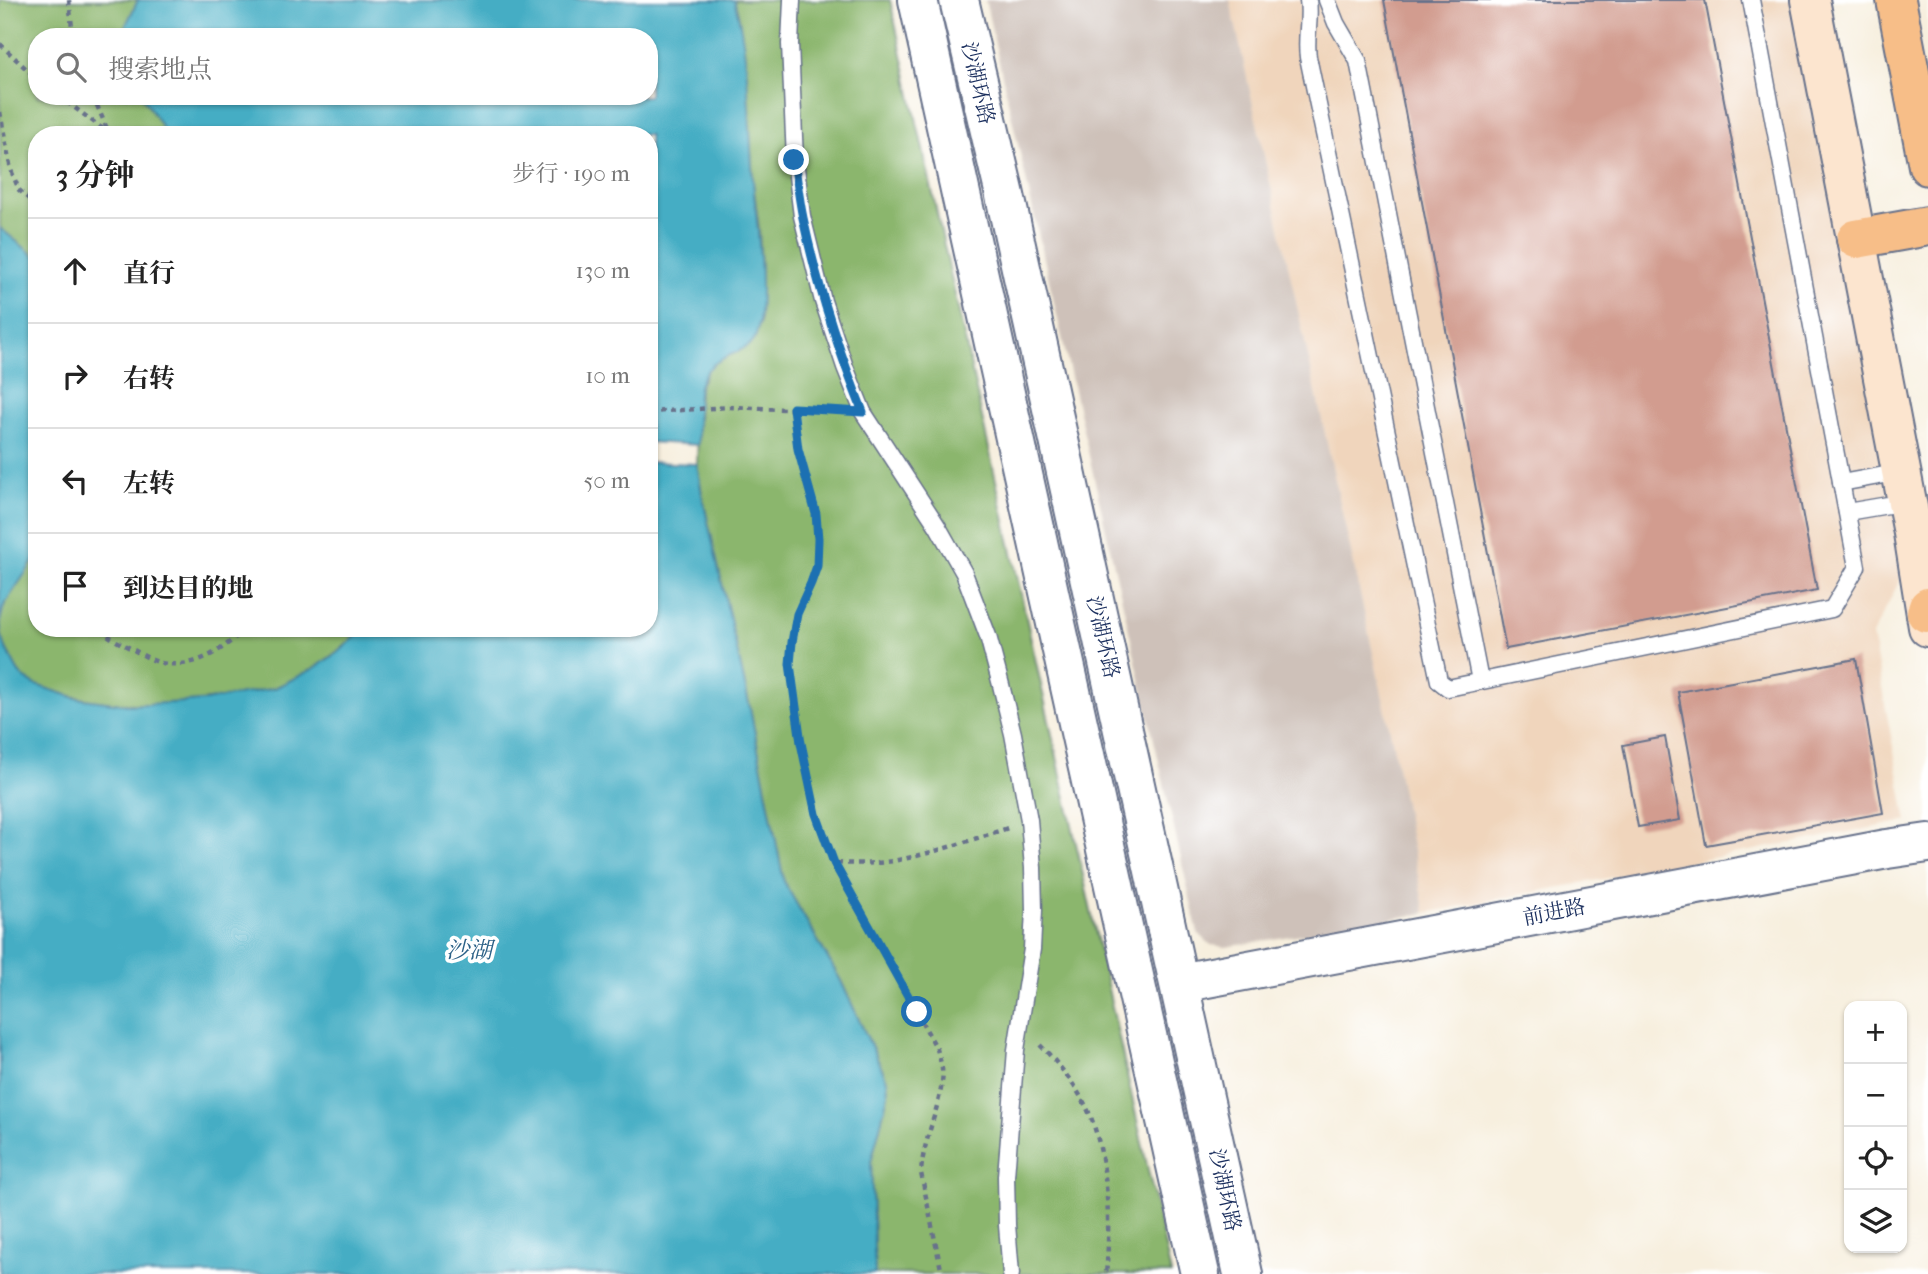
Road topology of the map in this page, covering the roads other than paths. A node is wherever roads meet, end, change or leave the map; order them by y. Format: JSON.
{"nodes":[{"id":1,"x":792,"y":0,"type":"edge"},
{"id":2,"x":918,"y":0,"type":"edge"},
{"id":3,"x":959,"y":0,"type":"edge"},
{"id":4,"x":1308,"y":0,"type":"edge"},
{"id":5,"x":1328,"y":0,"type":"edge"},
{"id":6,"x":1751,"y":0,"type":"edge"},
{"id":7,"x":1810,"y":0,"type":"edge"},
{"id":8,"x":1896,"y":0,"type":"edge"},
{"id":9,"x":1928,"y":166,"type":"edge"},
{"id":10,"x":1928,"y":226,"type":"edge"},
{"id":11,"x":1856,"y":239,"type":"junction"},
{"id":12,"x":1842,"y":482,"type":"junction"},
{"id":13,"x":1904,"y":487,"type":"junction"},
{"id":14,"x":1847,"y":512,"type":"junction"},
{"id":15,"x":1927,"y":616,"type":"edge"},
{"id":16,"x":1480,"y":681,"type":"junction"},
{"id":17,"x":1928,"y":843,"type":"edge"},
{"id":18,"x":1928,"y":866,"type":"edge"},
{"id":19,"x":1182,"y":995,"type":"junction"},
{"id":20,"x":1011,"y":1274,"type":"edge"},
{"id":21,"x":1200,"y":1274,"type":"edge"},
{"id":22,"x":1243,"y":1274,"type":"edge"}],
"edges":[{"from":1,"to":20,"type":"lane"},
{"from":2,"to":21,"type":"street","name":"沙湖环路"},
{"from":3,"to":19,"type":"street","name":"沙湖环路"},
{"from":4,"to":16,"type":"lane"},
{"from":5,"to":16,"type":"lane"},
{"from":6,"to":12,"type":"lane"},
{"from":7,"to":11,"type":"main road"},
{"from":8,"to":9,"type":"main road"},
{"from":10,"to":11,"type":"main road"},
{"from":11,"to":13,"type":"main road"},
{"from":12,"to":13,"type":"lane"},
{"from":12,"to":14,"type":"lane"},
{"from":13,"to":14,"type":"lane"},
{"from":13,"to":15,"type":"main road"},
{"from":14,"to":16,"type":"lane"},
{"from":17,"to":19,"type":"street","name":"前进路"},
{"from":18,"to":19,"type":"street","name":"前进路"},
{"from":19,"to":22,"type":"street","name":"沙湖环路"}]}
